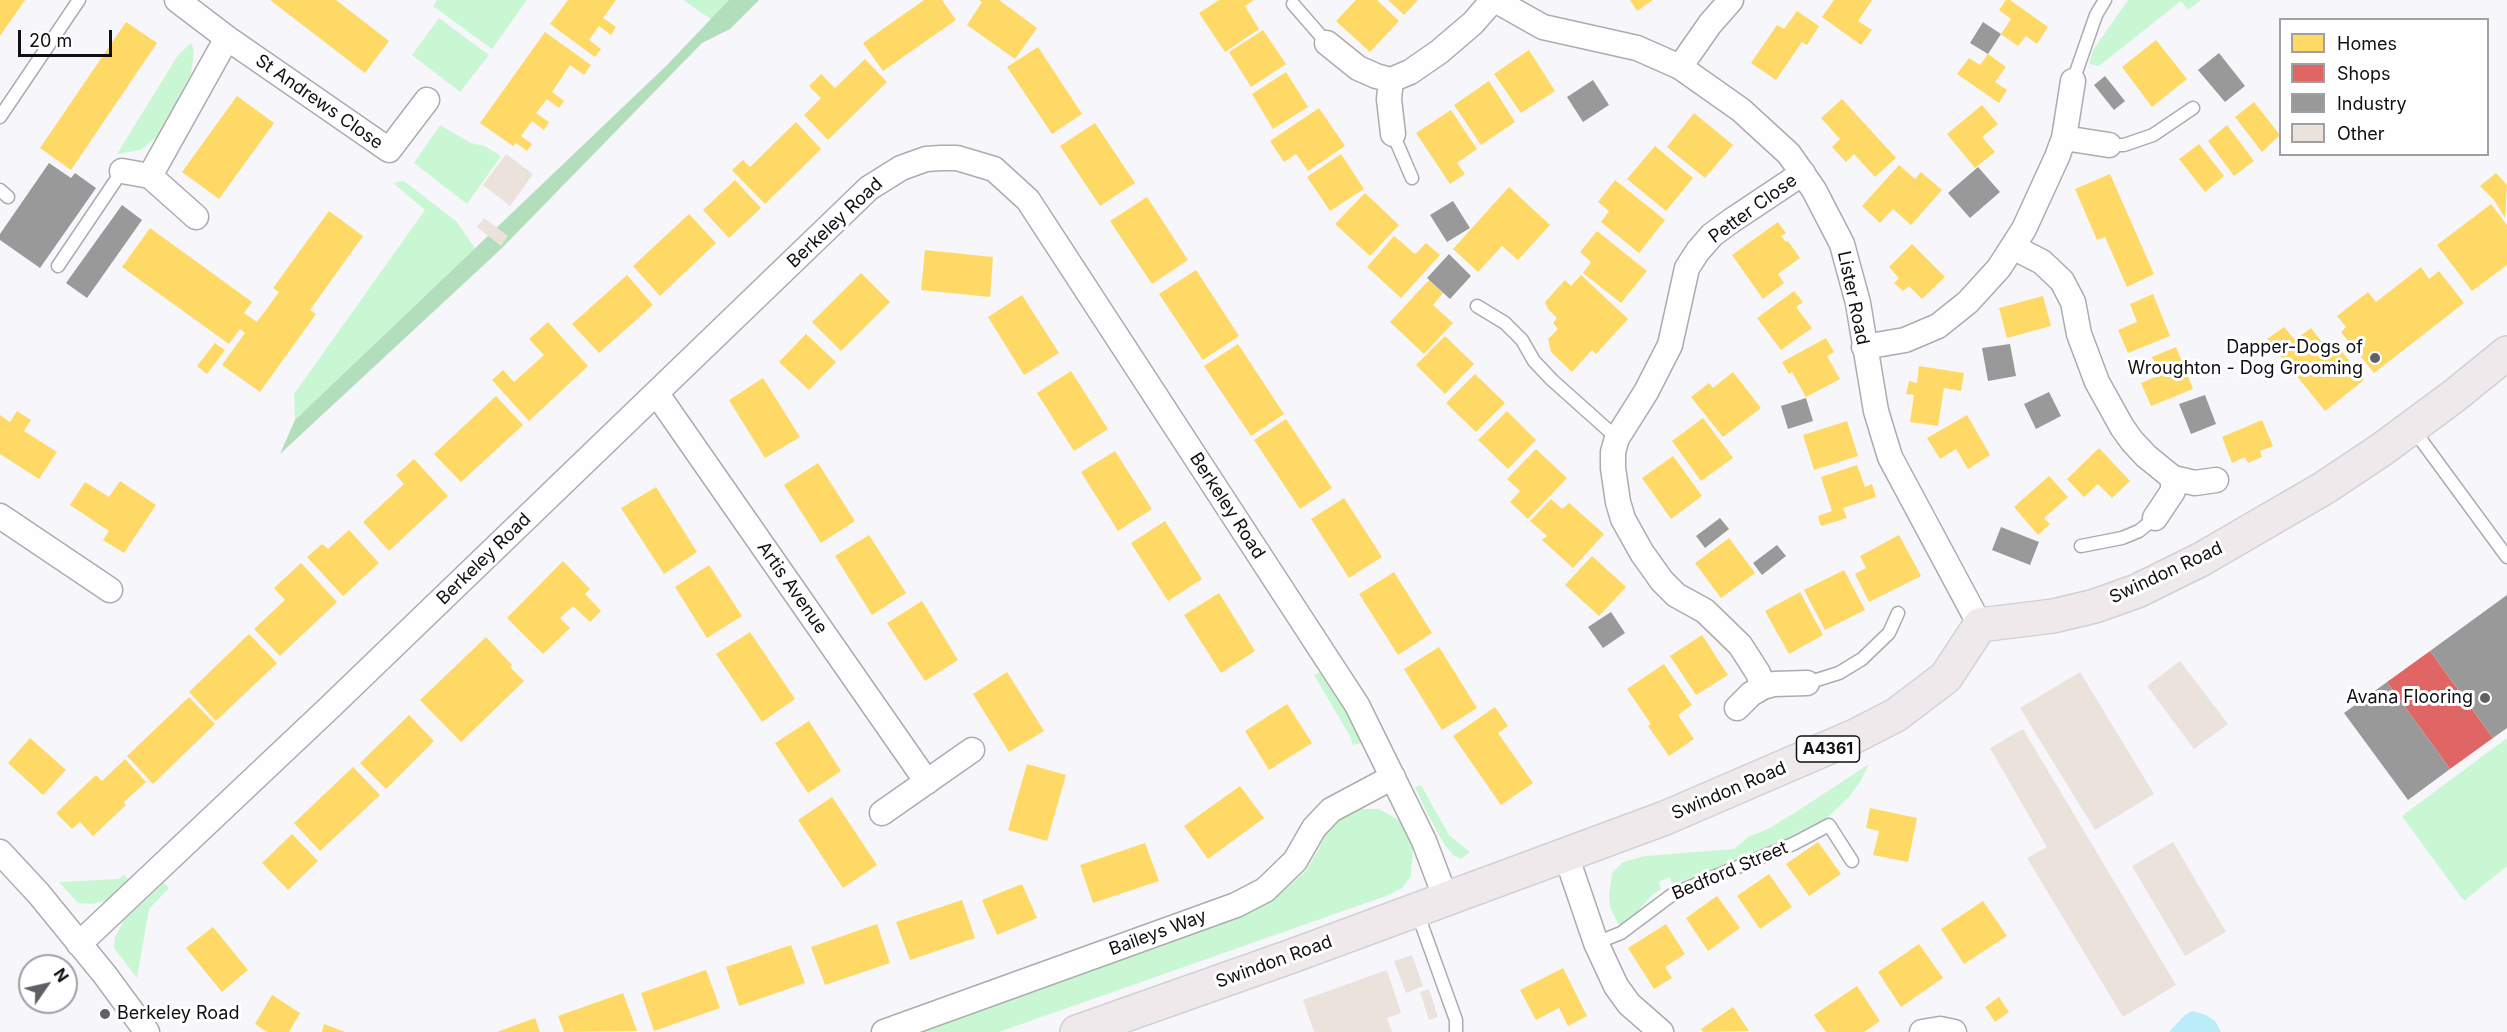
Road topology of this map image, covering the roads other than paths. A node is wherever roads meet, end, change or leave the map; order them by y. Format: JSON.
{"nodes":[{"id":1,"x":79,"y":0,"type":"edge"},
{"id":2,"x":177,"y":0,"type":"edge"},
{"id":3,"x":1494,"y":0,"type":"edge"},
{"id":4,"x":1731,"y":0,"type":"edge"},
{"id":5,"x":2106,"y":0,"type":"edge"},
{"id":6,"x":1293,"y":4,"type":"dead end"},
{"id":7,"x":227,"y":38,"type":"junction"},
{"id":8,"x":1327,"y":43,"type":"joint"},
{"id":9,"x":1680,"y":67,"type":"junction"},
{"id":10,"x":1391,"y":80,"type":"junction"},
{"id":11,"x":2073,"y":81,"type":"joint"},
{"id":12,"x":427,"y":100,"type":"dead end"},
{"id":13,"x":2193,"y":108,"type":"dead end"},
{"id":14,"x":0,"y":117,"type":"edge"},
{"id":15,"x":1393,"y":134,"type":"joint"},
{"id":16,"x":2064,"y":138,"type":"junction"},
{"id":17,"x":2109,"y":145,"type":"joint"},
{"id":18,"x":122,"y":171,"type":"joint"},
{"id":19,"x":1803,"y":173,"type":"junction"},
{"id":20,"x":150,"y":176,"type":"junction"},
{"id":21,"x":1412,"y":178,"type":"dead end"},
{"id":22,"x":196,"y":217,"type":"dead end"},
{"id":23,"x":2013,"y":247,"type":"junction"},
{"id":24,"x":58,"y":266,"type":"dead end"},
{"id":25,"x":1477,"y":306,"type":"dead end"},
{"id":26,"x":1864,"y":347,"type":"junction"},
{"id":27,"x":2507,"y":353,"type":"edge"},
{"id":28,"x":657,"y":394,"type":"junction"},
{"id":29,"x":2412,"y":428,"type":"junction"},
{"id":30,"x":1617,"y":438,"type":"junction"},
{"id":31,"x":2173,"y":478,"type":"junction"},
{"id":32,"x":2216,"y":480,"type":"dead end"},
{"id":33,"x":0,"y":516,"type":"edge"},
{"id":34,"x":2155,"y":518,"type":"joint"},
{"id":35,"x":2081,"y":546,"type":"dead end"},
{"id":36,"x":2507,"y":557,"type":"edge"},
{"id":37,"x":110,"y":590,"type":"dead end"},
{"id":38,"x":1898,"y":613,"type":"dead end"},
{"id":39,"x":1980,"y":625,"type":"junction"},
{"id":40,"x":1807,"y":683,"type":"joint"},
{"id":41,"x":1763,"y":687,"type":"junction"},
{"id":42,"x":1737,"y":708,"type":"dead end"},
{"id":43,"x":972,"y":750,"type":"dead end"},
{"id":44,"x":1393,"y":777,"type":"junction"},
{"id":45,"x":927,"y":782,"type":"junction"},
{"id":46,"x":882,"y":813,"type":"dead end"},
{"id":47,"x":0,"y":852,"type":"edge"},
{"id":48,"x":1566,"y":855,"type":"junction"},
{"id":49,"x":1852,"y":861,"type":"dead end"},
{"id":50,"x":1432,"y":905,"type":"junction"},
{"id":51,"x":1596,"y":942,"type":"junction"},
{"id":52,"x":78,"y":944,"type":"junction"},
{"id":53,"x":147,"y":1032,"type":"edge"},
{"id":54,"x":884,"y":1032,"type":"edge"},
{"id":55,"x":1077,"y":1032,"type":"edge"},
{"id":56,"x":1456,"y":1032,"type":"edge"},
{"id":57,"x":1661,"y":1032,"type":"edge"},
{"id":58,"x":1922,"y":1032,"type":"edge"},
{"id":59,"x":1954,"y":1032,"type":"edge"}],
"edges":[{"from":1,"to":14,"type":"lane"},
{"from":2,"to":7,"type":"street","name":"St Andrews Close"},
{"from":3,"to":9,"type":"street","name":"Lister Road"},
{"from":3,"to":10,"type":"street"},
{"from":4,"to":9,"type":"street"},
{"from":5,"to":11,"type":"lane"},
{"from":6,"to":8,"type":"lane"},
{"from":7,"to":12,"type":"street","name":"St Andrews Close"},
{"from":7,"to":20,"type":"street"},
{"from":8,"to":10,"type":"street"},
{"from":9,"to":19,"type":"street","name":"Lister Road"},
{"from":10,"to":15,"type":"street"},
{"from":11,"to":16,"type":"street"},
{"from":13,"to":17,"type":"lane"},
{"from":15,"to":21,"type":"lane"},
{"from":16,"to":17,"type":"street"},
{"from":16,"to":23,"type":"street"},
{"from":18,"to":20,"type":"street"},
{"from":18,"to":24,"type":"lane"},
{"from":19,"to":26,"type":"street","name":"Lister Road"},
{"from":19,"to":30,"type":"street","name":"Petter Close"},
{"from":20,"to":22,"type":"street"},
{"from":23,"to":26,"type":"street"},
{"from":23,"to":31,"type":"street"},
{"from":25,"to":30,"type":"lane"},
{"from":26,"to":39,"type":"street","name":"Lister Road"},
{"from":27,"to":29,"type":"main road","name":"Swindon Road"},
{"from":28,"to":44,"type":"street","name":"Berkeley Road"},
{"from":28,"to":45,"type":"street","name":"Artis Avenue"},
{"from":28,"to":52,"type":"street","name":"Berkeley Road"},
{"from":29,"to":36,"type":"lane"},
{"from":29,"to":39,"type":"main road","name":"Swindon Road"},
{"from":30,"to":41,"type":"street","name":"Petter Close"},
{"from":31,"to":32,"type":"street"},
{"from":31,"to":34,"type":"street"},
{"from":33,"to":37,"type":"street"},
{"from":34,"to":35,"type":"lane"},
{"from":38,"to":40,"type":"lane"},
{"from":39,"to":48,"type":"main road","name":"Swindon Road","number":"A4361"},
{"from":40,"to":41,"type":"street"},
{"from":41,"to":42,"type":"street"},
{"from":43,"to":45,"type":"street"},
{"from":44,"to":50,"type":"street","name":"Berkeley Road"},
{"from":44,"to":54,"type":"street","name":"Baileys Way"},
{"from":45,"to":46,"type":"street"},
{"from":47,"to":52,"type":"street"},
{"from":48,"to":50,"type":"main road","name":"Swindon Road","number":"A4361"},
{"from":48,"to":51,"type":"street"},
{"from":49,"to":51,"type":"lane","name":"Bedford Street"},
{"from":50,"to":55,"type":"main road","name":"Swindon Road","number":"A4361"},
{"from":50,"to":56,"type":"lane"},
{"from":51,"to":57,"type":"street"},
{"from":52,"to":53,"type":"street"},
{"from":58,"to":59,"type":"street"}]}
